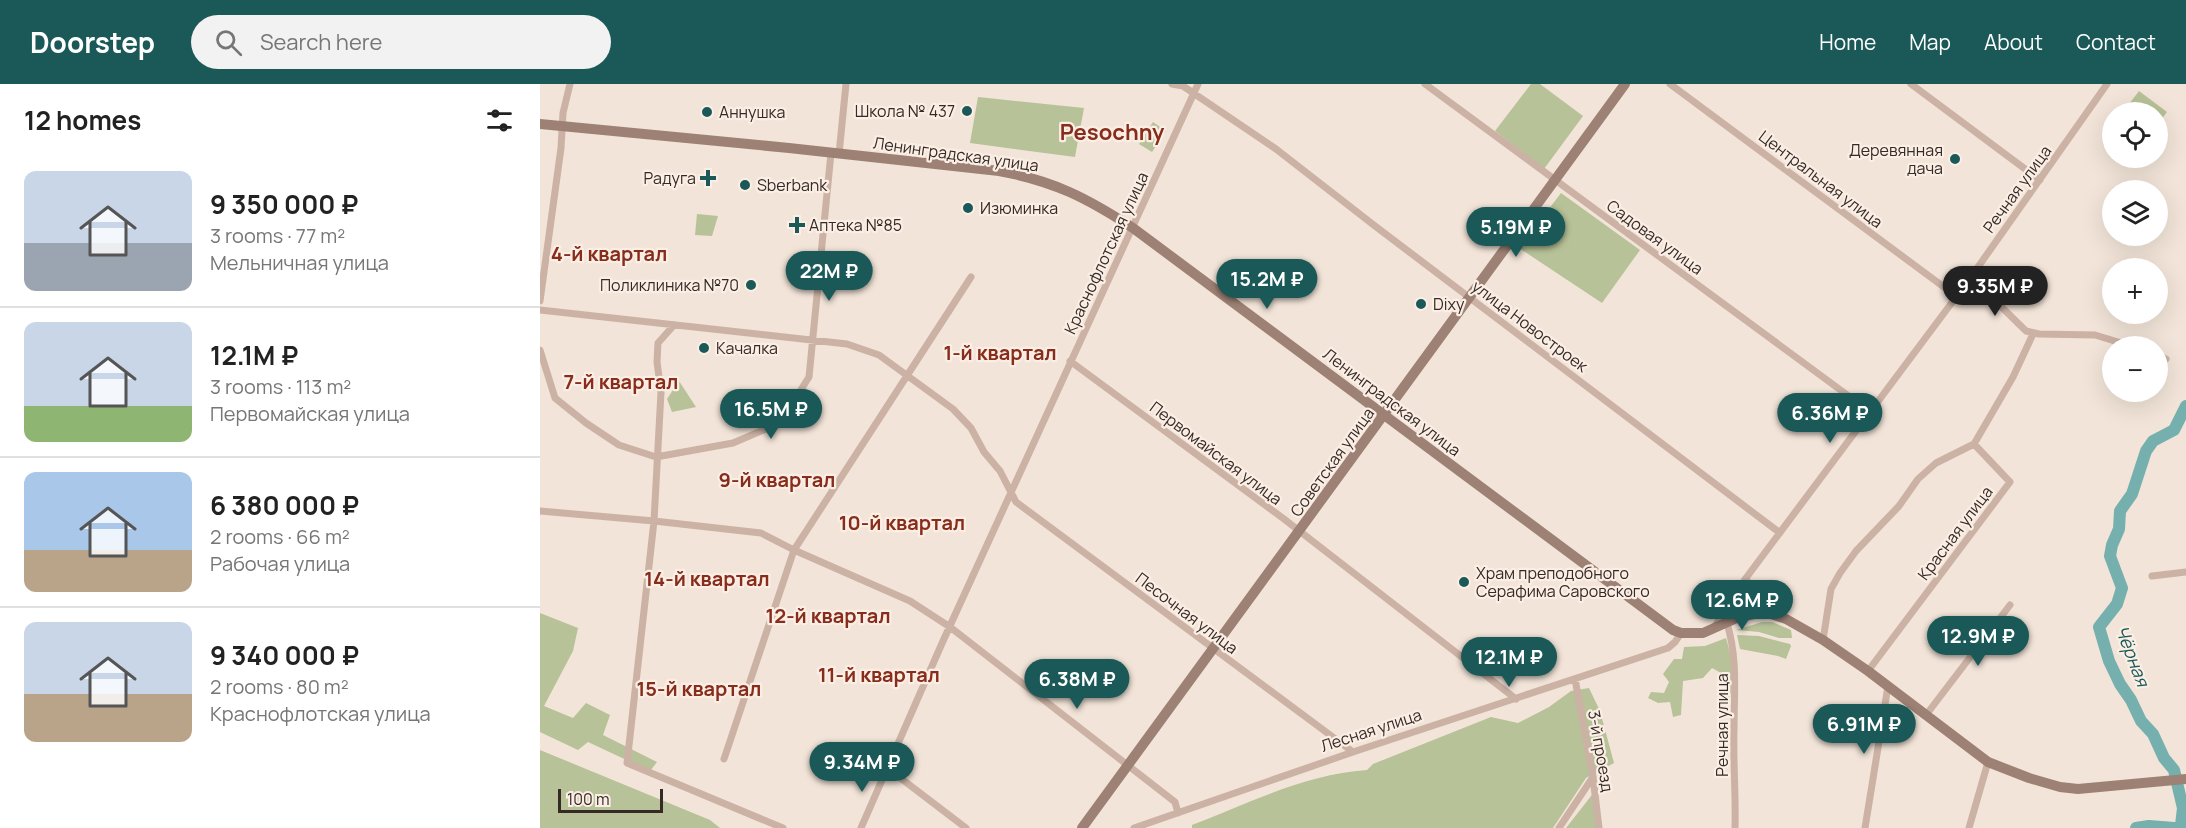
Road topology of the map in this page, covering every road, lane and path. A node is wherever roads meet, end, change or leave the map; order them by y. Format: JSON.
{"nodes":[{"id":1,"x":570,"y":84,"type":"edge"},
{"id":2,"x":846,"y":84,"type":"edge"},
{"id":3,"x":1172,"y":84,"type":"edge"},
{"id":4,"x":1198,"y":84,"type":"edge"},
{"id":5,"x":1425,"y":84,"type":"edge"},
{"id":6,"x":1624,"y":84,"type":"edge"},
{"id":7,"x":1670,"y":84,"type":"edge"},
{"id":8,"x":1911,"y":84,"type":"edge"},
{"id":9,"x":2108,"y":84,"type":"edge"},
{"id":10,"x":1193,"y":94,"type":"junction"},
{"id":11,"x":540,"y":124,"type":"edge"},
{"id":12,"x":562,"y":126,"type":"junction"},
{"id":13,"x":835,"y":154,"type":"junction"},
{"id":14,"x":1555,"y":180,"type":"junction"},
{"id":15,"x":2040,"y":180,"type":"junction"},
{"id":16,"x":1133,"y":228,"type":"junction"},
{"id":17,"x":971,"y":277,"type":"dead end"},
{"id":18,"x":1971,"y":277,"type":"junction"},
{"id":19,"x":1956,"y":296,"type":"junction"},
{"id":20,"x":1470,"y":297,"type":"junction"},
{"id":21,"x":540,"y":300,"type":"edge"},
{"id":22,"x":540,"y":310,"type":"edge"},
{"id":23,"x":674,"y":325,"type":"junction"},
{"id":24,"x":2033,"y":334,"type":"junction"},
{"id":25,"x":2102,"y":337,"type":"edge"},
{"id":26,"x":813,"y":340,"type":"junction"},
{"id":27,"x":540,"y":350,"type":"edge"},
{"id":28,"x":1070,"y":362,"type":"junction"},
{"id":29,"x":907,"y":374,"type":"junction"},
{"id":30,"x":1869,"y":411,"type":"junction"},
{"id":31,"x":1384,"y":416,"type":"junction"},
{"id":32,"x":1974,"y":444,"type":"junction"},
{"id":33,"x":656,"y":457,"type":"junction"},
{"id":34,"x":1011,"y":492,"type":"junction"},
{"id":35,"x":540,"y":512,"type":"edge"},
{"id":36,"x":654,"y":520,"type":"junction"},
{"id":37,"x":1300,"y":532,"type":"junction"},
{"id":38,"x":1780,"y":533,"type":"junction"},
{"id":39,"x":794,"y":550,"type":"junction"},
{"id":40,"x":2186,"y":572,"type":"edge"},
{"id":41,"x":2152,"y":576,"type":"dead end"},
{"id":42,"x":1746,"y":578,"type":"junction"},
{"id":43,"x":2010,"y":605,"type":"dead end"},
{"id":44,"x":1765,"y":612,"type":"junction"},
{"id":45,"x":1726,"y":623,"type":"junction"},
{"id":46,"x":950,"y":627,"type":"junction"},
{"id":47,"x":1714,"y":629,"type":"junction"},
{"id":48,"x":1683,"y":637,"type":"junction"},
{"id":49,"x":1823,"y":640,"type":"junction"},
{"id":50,"x":1212,"y":649,"type":"junction"},
{"id":51,"x":1868,"y":670,"type":"junction"},
{"id":52,"x":1575,"y":679,"type":"junction"},
{"id":53,"x":1888,"y":686,"type":"junction"},
{"id":54,"x":1516,"y":699,"type":"junction"},
{"id":55,"x":1926,"y":715,"type":"junction"},
{"id":56,"x":1353,"y":752,"type":"junction"},
{"id":57,"x":724,"y":759,"type":"dead end"},
{"id":58,"x":1988,"y":762,"type":"junction"},
{"id":59,"x":1129,"y":766,"type":"junction"},
{"id":60,"x":886,"y":767,"type":"junction"},
{"id":61,"x":1593,"y":777,"type":"junction"},
{"id":62,"x":2186,"y":779,"type":"edge"},
{"id":63,"x":1178,"y":813,"type":"junction"},
{"id":64,"x":783,"y":828,"type":"edge"},
{"id":65,"x":861,"y":828,"type":"edge"},
{"id":66,"x":966,"y":828,"type":"edge"},
{"id":67,"x":1082,"y":828,"type":"edge"},
{"id":68,"x":1134,"y":828,"type":"edge"},
{"id":69,"x":1559,"y":828,"type":"edge"},
{"id":70,"x":1599,"y":828,"type":"edge"},
{"id":71,"x":1735,"y":828,"type":"edge"},
{"id":72,"x":1865,"y":828,"type":"edge"},
{"id":73,"x":1969,"y":828,"type":"edge"}],
"edges":[{"from":1,"to":12,"type":"street"},
{"from":2,"to":13,"type":"street"},
{"from":3,"to":10,"type":"street","name":"улица Новостроек"},
{"from":4,"to":10,"type":"street","name":"Краснофлотская улица"},
{"from":5,"to":14,"type":"street","name":"Садовая улица"},
{"from":6,"to":14,"type":"main road","name":"Советская улица"},
{"from":7,"to":19,"type":"street","name":"Центральная улица"},
{"from":8,"to":15,"type":"street"},
{"from":9,"to":15,"type":"street","name":"Речная улица"},
{"from":10,"to":16,"type":"street","name":"Краснофлотская улица"},
{"from":10,"to":20,"type":"street","name":"улица Новостроек"},
{"from":11,"to":12,"type":"main road","name":"Ленинградская улица"},
{"from":12,"to":13,"type":"main road","name":"Ленинградская улица"},
{"from":12,"to":21,"type":"street"},
{"from":13,"to":16,"type":"main road","name":"Ленинградская улица"},
{"from":13,"to":26,"type":"street"},
{"from":14,"to":20,"type":"main road","name":"Советская улица"},
{"from":14,"to":30,"type":"street","name":"Садовая улица"},
{"from":15,"to":18,"type":"street","name":"Речная улица"},
{"from":16,"to":28,"type":"street","name":"Краснофлотская улица"},
{"from":16,"to":31,"type":"main road","name":"Ленинградская улица"},
{"from":17,"to":29,"type":"street"},
{"from":18,"to":19,"type":"street","name":"Речная улица"},
{"from":18,"to":24,"type":"street"},
{"from":19,"to":30,"type":"street","name":"Речная улица"},
{"from":20,"to":31,"type":"main road","name":"Советская улица"},
{"from":20,"to":38,"type":"street","name":"улица Новостроек"},
{"from":22,"to":23,"type":"street","name":"Песочная улица"},
{"from":23,"to":26,"type":"street","name":"Песочная улица"},
{"from":23,"to":33,"type":"street"},
{"from":24,"to":25,"type":"street"},
{"from":24,"to":32,"type":"street"},
{"from":26,"to":29,"type":"street","name":"Песочная улица"},
{"from":26,"to":33,"type":"street"},
{"from":27,"to":33,"type":"street"},
{"from":28,"to":34,"type":"street","name":"Краснофлотская улица"},
{"from":28,"to":37,"type":"street","name":"Первомайская улица"},
{"from":29,"to":34,"type":"street","name":"Песочная улица"},
{"from":29,"to":39,"type":"street"},
{"from":30,"to":38,"type":"street","name":"Речная улица"},
{"from":31,"to":37,"type":"main road","name":"Советская улица"},
{"from":31,"to":48,"type":"main road","name":"Ленинградская улица"},
{"from":32,"to":49,"type":"street"},
{"from":32,"to":51,"type":"street","name":"Красная улица"},
{"from":33,"to":36,"type":"street"},
{"from":34,"to":46,"type":"street","name":"Краснофлотская улица"},
{"from":34,"to":50,"type":"street","name":"Песочная улица"},
{"from":35,"to":36,"type":"street"},
{"from":36,"to":39,"type":"street"},
{"from":36,"to":64,"type":"street"},
{"from":37,"to":50,"type":"main road","name":"Советская улица"},
{"from":37,"to":54,"type":"street","name":"Первомайская улица"},
{"from":38,"to":42,"type":"street","name":"Речная улица"},
{"from":39,"to":46,"type":"street"},
{"from":39,"to":57,"type":"street"},
{"from":40,"to":41,"type":"street"},
{"from":42,"to":44,"type":"street"},
{"from":42,"to":47,"type":"street","name":"Речная улица"},
{"from":43,"to":55,"type":"street"},
{"from":44,"to":45,"type":"main road","name":"Лесная улица"},
{"from":44,"to":49,"type":"main road"},
{"from":45,"to":47,"type":"main road","name":"Лесная улица"},
{"from":45,"to":71,"type":"street","name":"Речная улица"},
{"from":46,"to":59,"type":"street"},
{"from":46,"to":60,"type":"street","name":"Краснофлотская улица"},
{"from":47,"to":48,"type":"main road","name":"Лесная улица"},
{"from":48,"to":52,"type":"street","name":"Лесная улица"},
{"from":49,"to":51,"type":"main road"},
{"from":50,"to":56,"type":"street","name":"Песочная улица"},
{"from":50,"to":59,"type":"main road","name":"Советская улица"},
{"from":51,"to":53,"type":"main road"},
{"from":52,"to":54,"type":"street","name":"Лесная улица"},
{"from":52,"to":61,"type":"street","name":"3-й проезд"},
{"from":53,"to":55,"type":"main road"},
{"from":53,"to":72,"type":"street"},
{"from":54,"to":56,"type":"street","name":"Лесная улица"},
{"from":55,"to":58,"type":"main road"},
{"from":56,"to":63,"type":"street","name":"Лесная улица"},
{"from":58,"to":62,"type":"main road"},
{"from":58,"to":73,"type":"street"},
{"from":59,"to":63,"type":"street"},
{"from":59,"to":67,"type":"main road","name":"Советская улица"},
{"from":60,"to":65,"type":"street","name":"Краснофлотская улица"},
{"from":60,"to":66,"type":"street"},
{"from":61,"to":69,"type":"street"},
{"from":61,"to":70,"type":"street","name":"3-й проезд"},
{"from":63,"to":68,"type":"street","name":"Лесная улица"}]}
